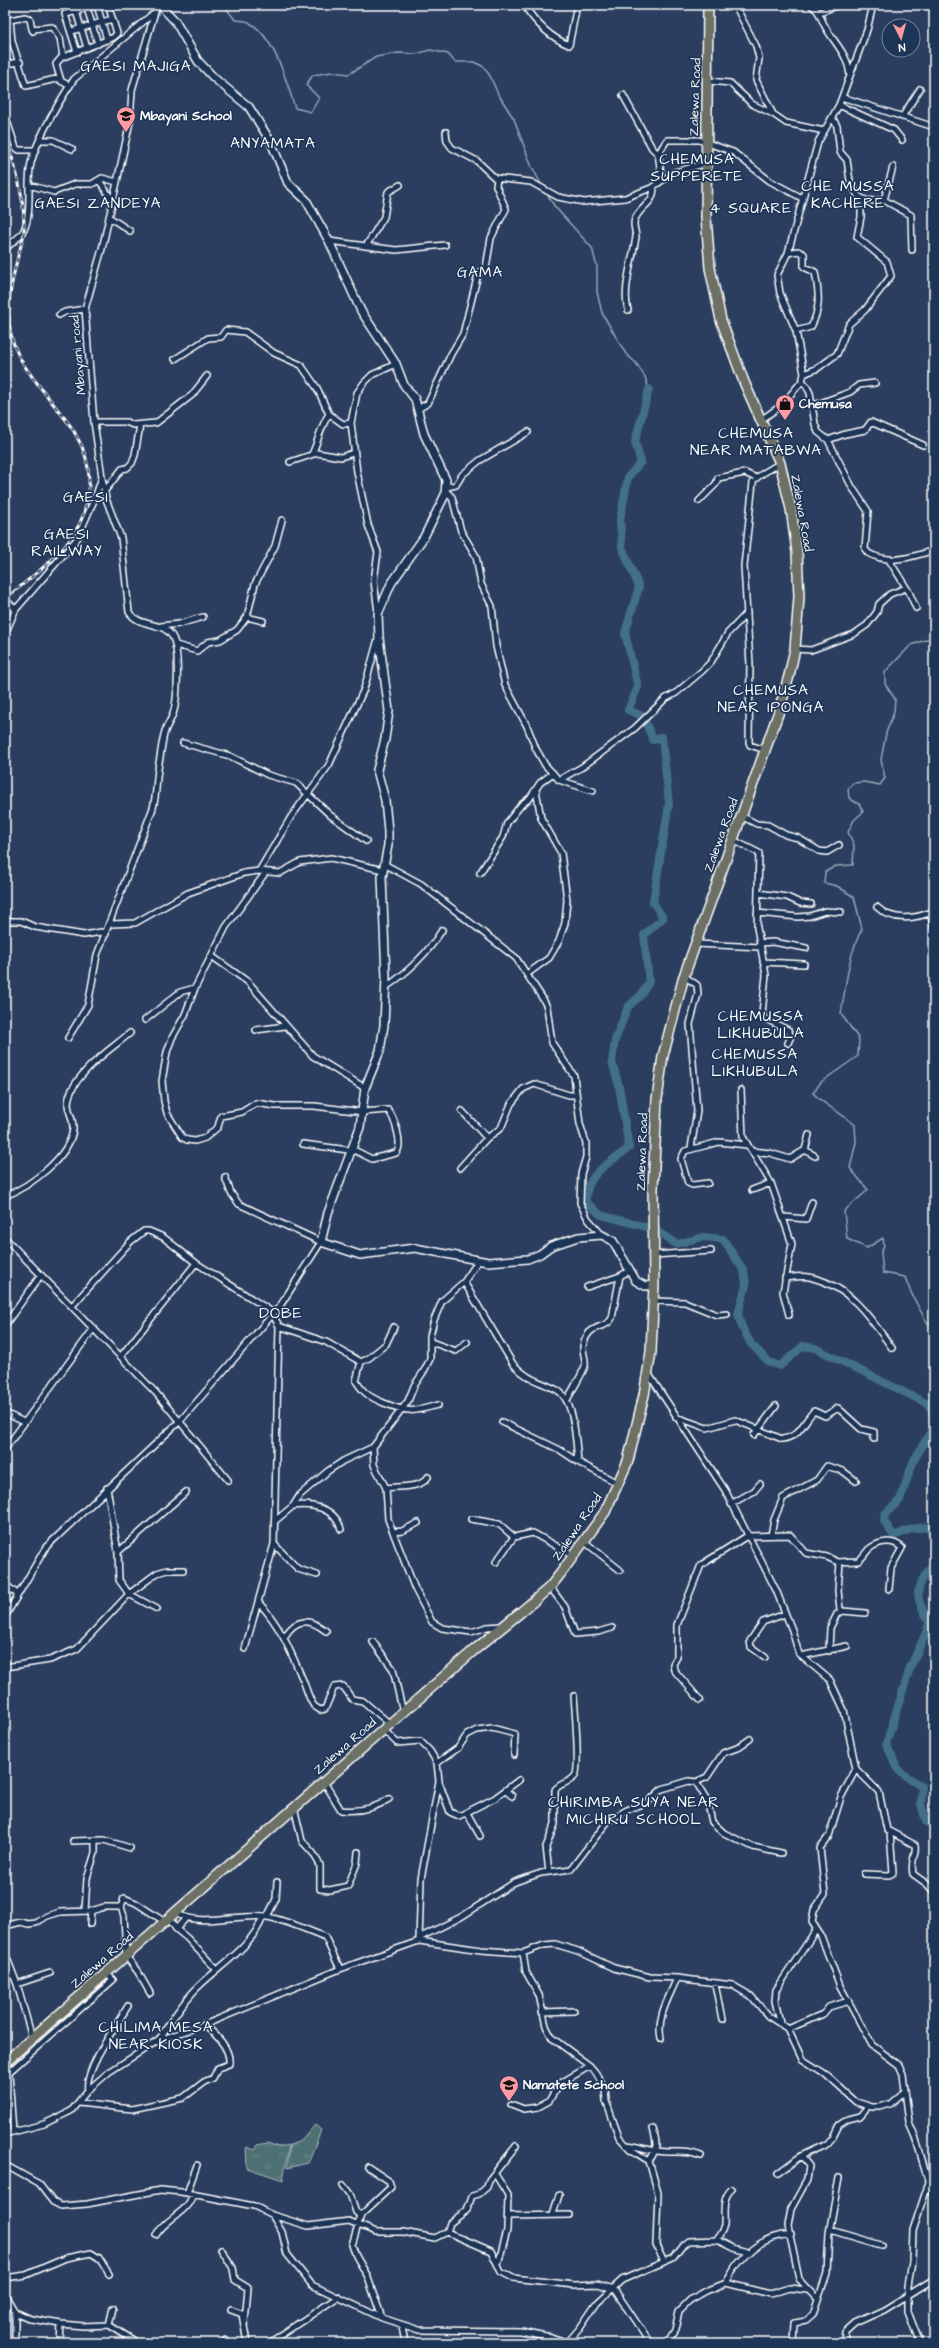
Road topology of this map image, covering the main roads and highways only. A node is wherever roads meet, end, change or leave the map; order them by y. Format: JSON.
{"nodes":[{"id":1,"x":708,"y":5,"type":"edge"},
{"id":2,"x":7,"y":2061,"type":"edge"}],
"edges":[{"from":1,"to":2,"type":"highway","name":"Zalewa Road"}]}
